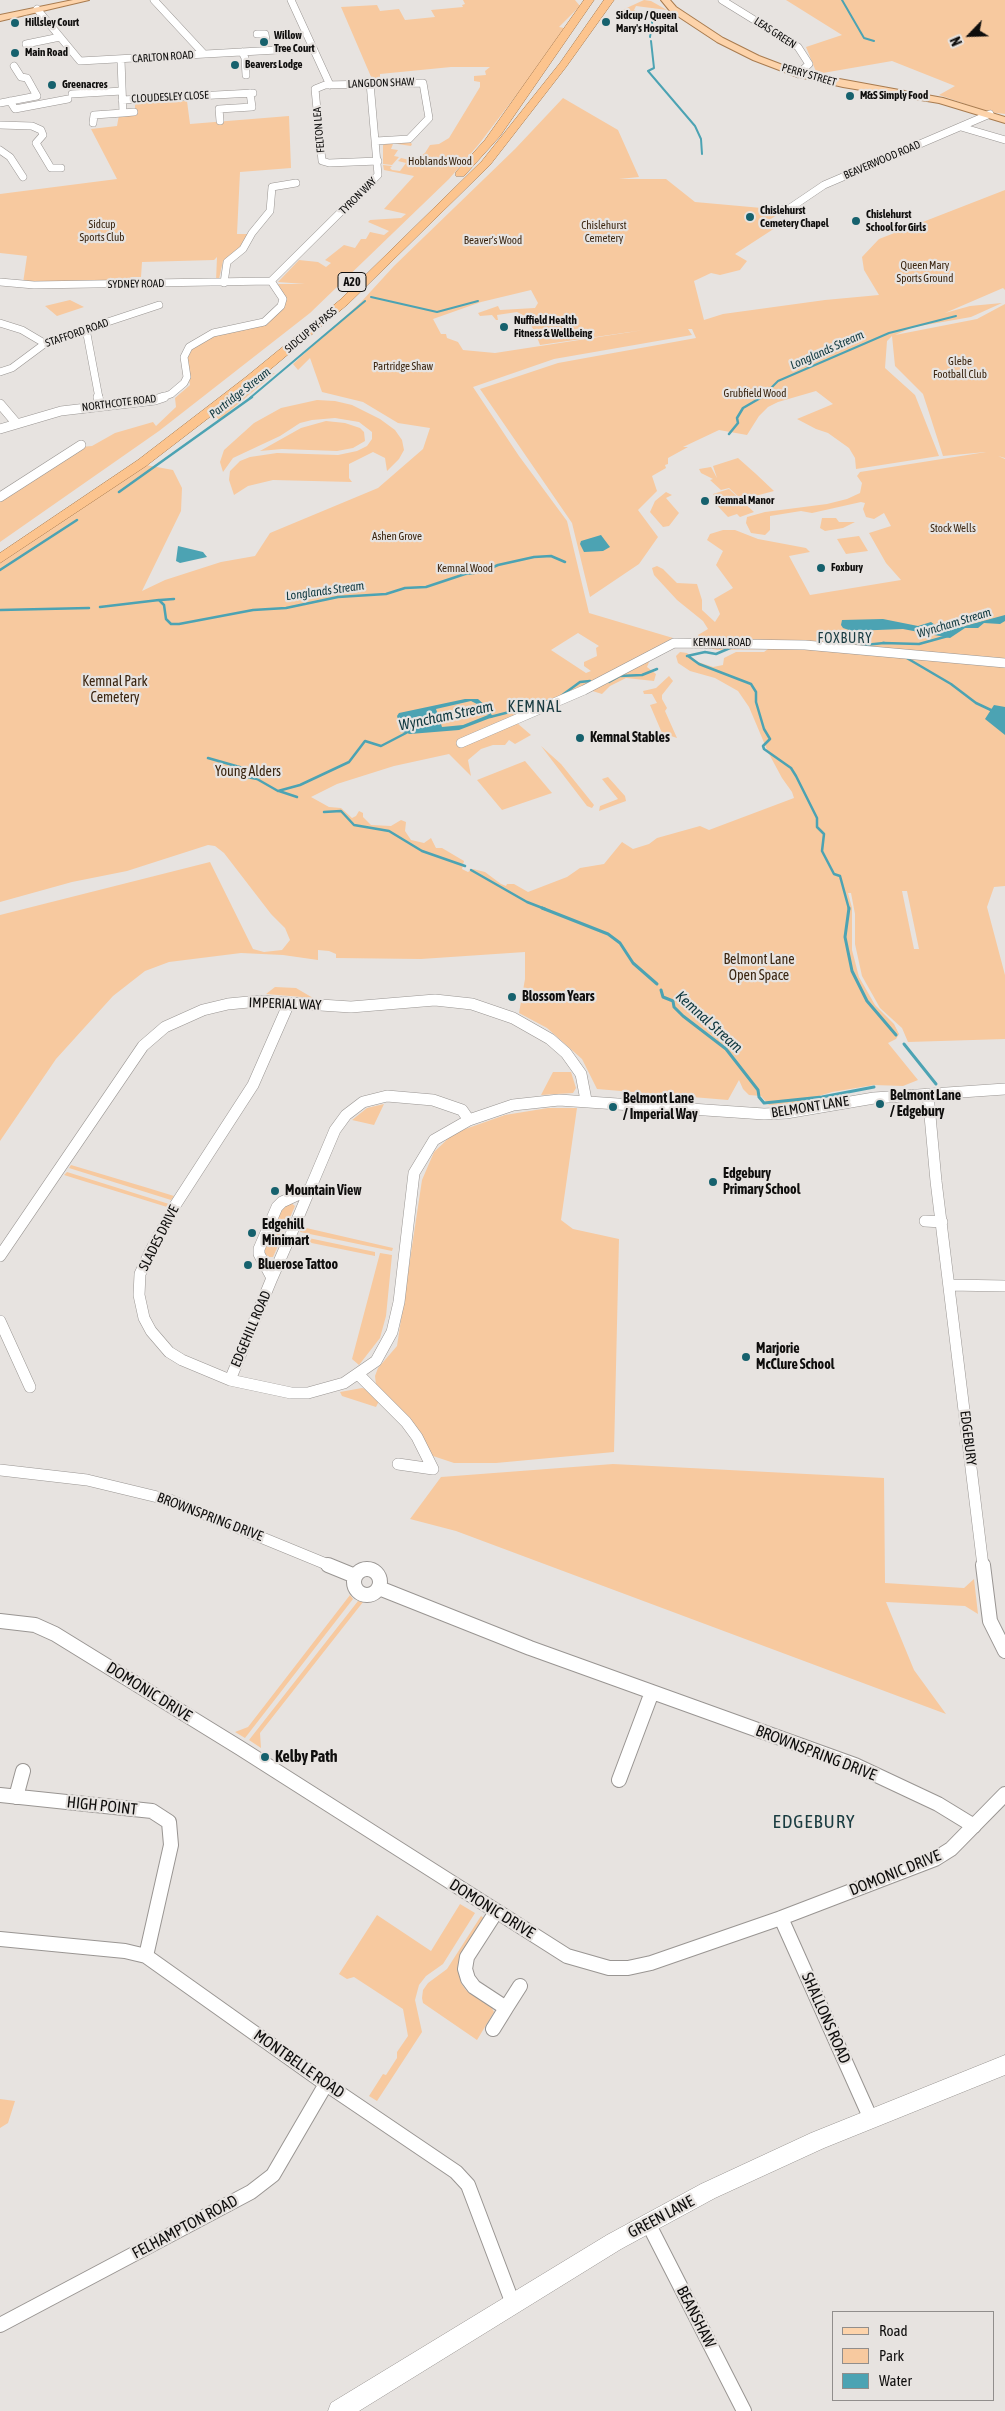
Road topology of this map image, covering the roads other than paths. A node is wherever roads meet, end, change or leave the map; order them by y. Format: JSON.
{"nodes":[{"id":1,"x":85,"y":0,"type":"edge"},
{"id":2,"x":154,"y":0,"type":"edge"},
{"id":3,"x":291,"y":0,"type":"edge"},
{"id":4,"x":589,"y":0,"type":"edge"},
{"id":5,"x":597,"y":0,"type":"edge"},
{"id":6,"x":609,"y":0,"type":"edge"},
{"id":7,"x":621,"y":0,"type":"edge"},
{"id":8,"x":665,"y":0,"type":"edge"},
{"id":9,"x":672,"y":0,"type":"edge"},
{"id":10,"x":722,"y":0,"type":"edge"},
{"id":11,"x":37,"y":9,"type":"junction"},
{"id":12,"x":683,"y":15,"type":"junction"},
{"id":13,"x":0,"y":18,"type":"edge"},
{"id":14,"x":257,"y":34,"type":"dead end"},
{"id":15,"x":60,"y":37,"type":"junction"},
{"id":16,"x":26,"y":44,"type":"dead end"},
{"id":17,"x":266,"y":45,"type":"junction"},
{"id":18,"x":314,"y":48,"type":"junction"},
{"id":19,"x":242,"y":52,"type":"junction"},
{"id":20,"x":204,"y":54,"type":"junction"},
{"id":21,"x":121,"y":60,"type":"junction"},
{"id":22,"x":14,"y":66,"type":"dead end"},
{"id":23,"x":798,"y":74,"type":"junction"},
{"id":24,"x":246,"y":75,"type":"dead end"},
{"id":25,"x":370,"y":83,"type":"junction"},
{"id":26,"x":330,"y":85,"type":"junction"},
{"id":27,"x":122,"y":91,"type":"junction"},
{"id":28,"x":218,"y":95,"type":"junction"},
{"id":29,"x":122,"y":100,"type":"junction"},
{"id":30,"x":10,"y":101,"type":"junction"},
{"id":31,"x":0,"y":103,"type":"edge"},
{"id":32,"x":219,"y":109,"type":"junction"},
{"id":33,"x":134,"y":112,"type":"dead end"},
{"id":34,"x":122,"y":113,"type":"junction"},
{"id":35,"x":990,"y":114,"type":"junction"},
{"id":36,"x":1005,"y":120,"type":"edge"},
{"id":37,"x":220,"y":121,"type":"dead end"},
{"id":38,"x":0,"y":122,"type":"edge"},
{"id":39,"x":92,"y":123,"type":"dead end"},
{"id":40,"x":961,"y":127,"type":"junction"},
{"id":41,"x":508,"y":135,"type":"junction"},
{"id":42,"x":490,"y":140,"type":"junction"},
{"id":43,"x":1005,"y":140,"type":"edge"},
{"id":44,"x":376,"y":141,"type":"junction"},
{"id":45,"x":0,"y":150,"type":"edge"},
{"id":46,"x":378,"y":161,"type":"junction"},
{"id":47,"x":61,"y":168,"type":"dead end"},
{"id":48,"x":23,"y":178,"type":"dead end"},
{"id":49,"x":296,"y":183,"type":"dead end"},
{"id":50,"x":776,"y":211,"type":"dead end"},
{"id":51,"x":0,"y":282,"type":"edge"},
{"id":52,"x":271,"y":282,"type":"junction"},
{"id":53,"x":224,"y":283,"type":"junction"},
{"id":54,"x":159,"y":305,"type":"dead end"},
{"id":55,"x":0,"y":323,"type":"edge"},
{"id":56,"x":86,"y":329,"type":"junction"},
{"id":57,"x":44,"y":343,"type":"junction"},
{"id":58,"x":0,"y":372,"type":"edge"},
{"id":59,"x":0,"y":404,"type":"edge"},
{"id":60,"x":100,"y":406,"type":"junction"},
{"id":61,"x":16,"y":424,"type":"junction"},
{"id":62,"x":0,"y":429,"type":"edge"},
{"id":63,"x":81,"y":445,"type":"dead end"},
{"id":64,"x":1,"y":495,"type":"edge"},
{"id":65,"x":0,"y":549,"type":"edge"},
{"id":66,"x":0,"y":559,"type":"edge"},
{"id":67,"x":1005,"y":663,"type":"edge"},
{"id":68,"x":461,"y":743,"type":"dead end"},
{"id":69,"x":289,"y":1002,"type":"junction"},
{"id":70,"x":1005,"y":1089,"type":"edge"},
{"id":71,"x":928,"y":1094,"type":"junction"},
{"id":72,"x":586,"y":1100,"type":"junction"},
{"id":73,"x":469,"y":1120,"type":"junction"},
{"id":74,"x":310,"y":1189,"type":"junction"},
{"id":75,"x":925,"y":1221,"type":"dead end"},
{"id":76,"x":942,"y":1222,"type":"junction"},
{"id":77,"x":0,"y":1256,"type":"edge"},
{"id":78,"x":272,"y":1278,"type":"junction"},
{"id":79,"x":950,"y":1285,"type":"junction"},
{"id":80,"x":1005,"y":1286,"type":"edge"},
{"id":81,"x":0,"y":1321,"type":"edge"},
{"id":82,"x":359,"y":1375,"type":"junction"},
{"id":83,"x":230,"y":1380,"type":"junction"},
{"id":84,"x":30,"y":1387,"type":"dead end"},
{"id":85,"x":398,"y":1464,"type":"dead end"},
{"id":86,"x":0,"y":1470,"type":"edge"},
{"id":87,"x":355,"y":1576,"type":"junction"},
{"id":88,"x":379,"y":1588,"type":"junction"},
{"id":89,"x":0,"y":1621,"type":"edge"},
{"id":90,"x":1005,"y":1651,"type":"edge"},
{"id":91,"x":652,"y":1692,"type":"junction"},
{"id":92,"x":23,"y":1771,"type":"dead end"},
{"id":93,"x":619,"y":1780,"type":"dead end"},
{"id":94,"x":1005,"y":1794,"type":"edge"},
{"id":95,"x":0,"y":1795,"type":"edge"},
{"id":96,"x":16,"y":1797,"type":"junction"},
{"id":97,"x":974,"y":1826,"type":"junction"},
{"id":98,"x":496,"y":1912,"type":"junction"},
{"id":99,"x":781,"y":1918,"type":"junction"},
{"id":100,"x":0,"y":1939,"type":"edge"},
{"id":101,"x":146,"y":1956,"type":"junction"},
{"id":102,"x":520,"y":1986,"type":"dead end"},
{"id":103,"x":506,"y":2008,"type":"junction"},
{"id":104,"x":493,"y":2030,"type":"dead end"},
{"id":105,"x":1005,"y":2065,"type":"edge"},
{"id":106,"x":326,"y":2084,"type":"junction"},
{"id":107,"x":870,"y":2118,"type":"junction"},
{"id":108,"x":648,"y":2223,"type":"junction"},
{"id":109,"x":513,"y":2304,"type":"junction"},
{"id":110,"x":0,"y":2325,"type":"edge"},
{"id":111,"x":339,"y":2411,"type":"edge"},
{"id":112,"x":744,"y":2411,"type":"edge"}],
"edges":[{"from":1,"to":11,"type":"main road"},
{"from":2,"to":20,"type":"street"},
{"from":3,"to":18,"type":"street"},
{"from":4,"to":42,"type":"highway","number":"A20"},
{"from":5,"to":42,"type":"highway","name":"SIDCUP BY-PASS","number":"A20"},
{"from":6,"to":41,"type":"highway","name":"SIDCUP BY-PASS","number":"A20"},
{"from":7,"to":41,"type":"highway","number":"A20"},
{"from":8,"to":12,"type":"main road","name":"PERRY STREET"},
{"from":9,"to":12,"type":"main road","name":"PERRY STREET"},
{"from":10,"to":23,"type":"street","name":"LEAS GREEN"},
{"from":11,"to":13,"type":"main road"},
{"from":11,"to":15,"type":"street","name":"CARLTON ROAD"},
{"from":12,"to":23,"type":"main road","name":"PERRY STREET"},
{"from":14,"to":17,"type":"street"},
{"from":15,"to":16,"type":"street"},
{"from":15,"to":21,"type":"street","name":"CARLTON ROAD"},
{"from":17,"to":18,"type":"street","name":"CARLTON ROAD"},
{"from":17,"to":19,"type":"street","name":"CARLTON ROAD"},
{"from":18,"to":26,"type":"street"},
{"from":19,"to":20,"type":"street","name":"CARLTON ROAD"},
{"from":19,"to":24,"type":"street"},
{"from":20,"to":21,"type":"street","name":"CARLTON ROAD"},
{"from":21,"to":27,"type":"street"},
{"from":22,"to":30,"type":"street"},
{"from":23,"to":35,"type":"main road","name":"PERRY STREET"},
{"from":25,"to":26,"type":"street","name":"LANGDON SHAW"},
{"from":25,"to":44,"type":"street","name":"TYRON WAY"},
{"from":25,"to":44,"type":"street","name":"LANGDON SHAW"},
{"from":26,"to":46,"type":"street","name":"FELTON LEA"},
{"from":27,"to":29,"type":"street"},
{"from":27,"to":30,"type":"street"},
{"from":28,"to":29,"type":"street","name":"CLOUDESLEY CLOSE"},
{"from":28,"to":32,"type":"street","name":"CLOUDESLEY CLOSE"},
{"from":28,"to":32,"type":"street","name":"CLOUDESLEY CLOSE"},
{"from":29,"to":34,"type":"street"},
{"from":30,"to":31,"type":"street"},
{"from":32,"to":37,"type":"street","name":"CLOUDESLEY CLOSE"},
{"from":33,"to":34,"type":"street"},
{"from":34,"to":39,"type":"street"},
{"from":35,"to":36,"type":"main road","name":"PERRY STREET"},
{"from":35,"to":40,"type":"street","name":"BEAVERWOOD ROAD"},
{"from":38,"to":47,"type":"street"},
{"from":40,"to":43,"type":"street"},
{"from":40,"to":50,"type":"street","name":"BEAVERWOOD ROAD"},
{"from":41,"to":66,"type":"highway","name":"SIDCUP BY-PASS","number":"A20"},
{"from":42,"to":65,"type":"highway","name":"SIDCUP BY-PASS","number":"A20"},
{"from":44,"to":46,"type":"street","name":"TYRON WAY"},
{"from":45,"to":48,"type":"street"},
{"from":46,"to":52,"type":"street","name":"TYRON WAY"},
{"from":49,"to":53,"type":"street"},
{"from":51,"to":53,"type":"street","name":"SYDNEY ROAD"},
{"from":52,"to":53,"type":"street","name":"SYDNEY ROAD"},
{"from":52,"to":60,"type":"street","name":"NORTHCOTE ROAD"},
{"from":54,"to":56,"type":"street","name":"STAFFORD ROAD"},
{"from":55,"to":57,"type":"street"},
{"from":56,"to":57,"type":"street","name":"STAFFORD ROAD"},
{"from":56,"to":60,"type":"street"},
{"from":57,"to":58,"type":"street","name":"STAFFORD ROAD"},
{"from":59,"to":61,"type":"street"},
{"from":60,"to":61,"type":"street","name":"NORTHCOTE ROAD"},
{"from":61,"to":62,"type":"street","name":"NORTHCOTE ROAD"},
{"from":63,"to":64,"type":"street"},
{"from":67,"to":68,"type":"street","name":"KEMNAL ROAD"},
{"from":69,"to":72,"type":"street","name":"IMPERIAL WAY"},
{"from":69,"to":77,"type":"street","name":"IMPERIAL WAY"},
{"from":69,"to":83,"type":"street","name":"SLADES DRIVE"},
{"from":70,"to":71,"type":"street","name":"BELMONT LANE"},
{"from":71,"to":72,"type":"street","name":"BELMONT LANE"},
{"from":71,"to":76,"type":"street","name":"EDGEBURY"},
{"from":72,"to":73,"type":"street","name":"SLADES DRIVE"},
{"from":73,"to":74,"type":"street","name":"EDGEHILL ROAD"},
{"from":73,"to":82,"type":"street","name":"SLADES DRIVE"},
{"from":74,"to":78,"type":"street","name":"EDGEHILL ROAD"},
{"from":74,"to":78,"type":"street","name":"EDGEHILL ROAD"},
{"from":75,"to":76,"type":"street"},
{"from":76,"to":79,"type":"street","name":"EDGEBURY"},
{"from":78,"to":83,"type":"street","name":"EDGEHILL ROAD"},
{"from":79,"to":80,"type":"street"},
{"from":79,"to":90,"type":"street","name":"EDGEBURY"},
{"from":81,"to":84,"type":"street"},
{"from":82,"to":83,"type":"street","name":"SLADES DRIVE"},
{"from":82,"to":85,"type":"street"},
{"from":86,"to":87,"type":"street","name":"BROWNSPRING DRIVE"},
{"from":87,"to":88,"type":"street","name":"BROWNSPRING DRIVE"},
{"from":87,"to":88,"type":"street","name":"BROWNSPRING DRIVE"},
{"from":88,"to":91,"type":"street","name":"BROWNSPRING DRIVE"},
{"from":89,"to":98,"type":"street","name":"DOMONIC DRIVE"},
{"from":91,"to":93,"type":"street"},
{"from":91,"to":97,"type":"street","name":"BROWNSPRING DRIVE"},
{"from":92,"to":96,"type":"street"},
{"from":94,"to":97,"type":"street","name":"DOMONIC DRIVE"},
{"from":95,"to":96,"type":"street","name":"HIGH POINT"},
{"from":96,"to":101,"type":"street","name":"HIGH POINT"},
{"from":97,"to":99,"type":"street","name":"DOMONIC DRIVE"},
{"from":98,"to":99,"type":"street","name":"DOMONIC DRIVE"},
{"from":98,"to":103,"type":"street"},
{"from":99,"to":107,"type":"street","name":"SHALLONS ROAD"},
{"from":100,"to":101,"type":"street","name":"MONTBELLE ROAD"},
{"from":101,"to":106,"type":"street","name":"MONTBELLE ROAD"},
{"from":102,"to":103,"type":"street"},
{"from":103,"to":104,"type":"street"},
{"from":105,"to":107,"type":"main road","name":"GREEN LANE"},
{"from":106,"to":109,"type":"street","name":"MONTBELLE ROAD"},
{"from":106,"to":110,"type":"street","name":"FELHAMPTON ROAD"},
{"from":107,"to":108,"type":"main road","name":"GREEN LANE"},
{"from":108,"to":109,"type":"main road","name":"GREEN LANE"},
{"from":108,"to":112,"type":"street","name":"BEANSHAW"},
{"from":109,"to":111,"type":"main road","name":"GREEN LANE"}]}
